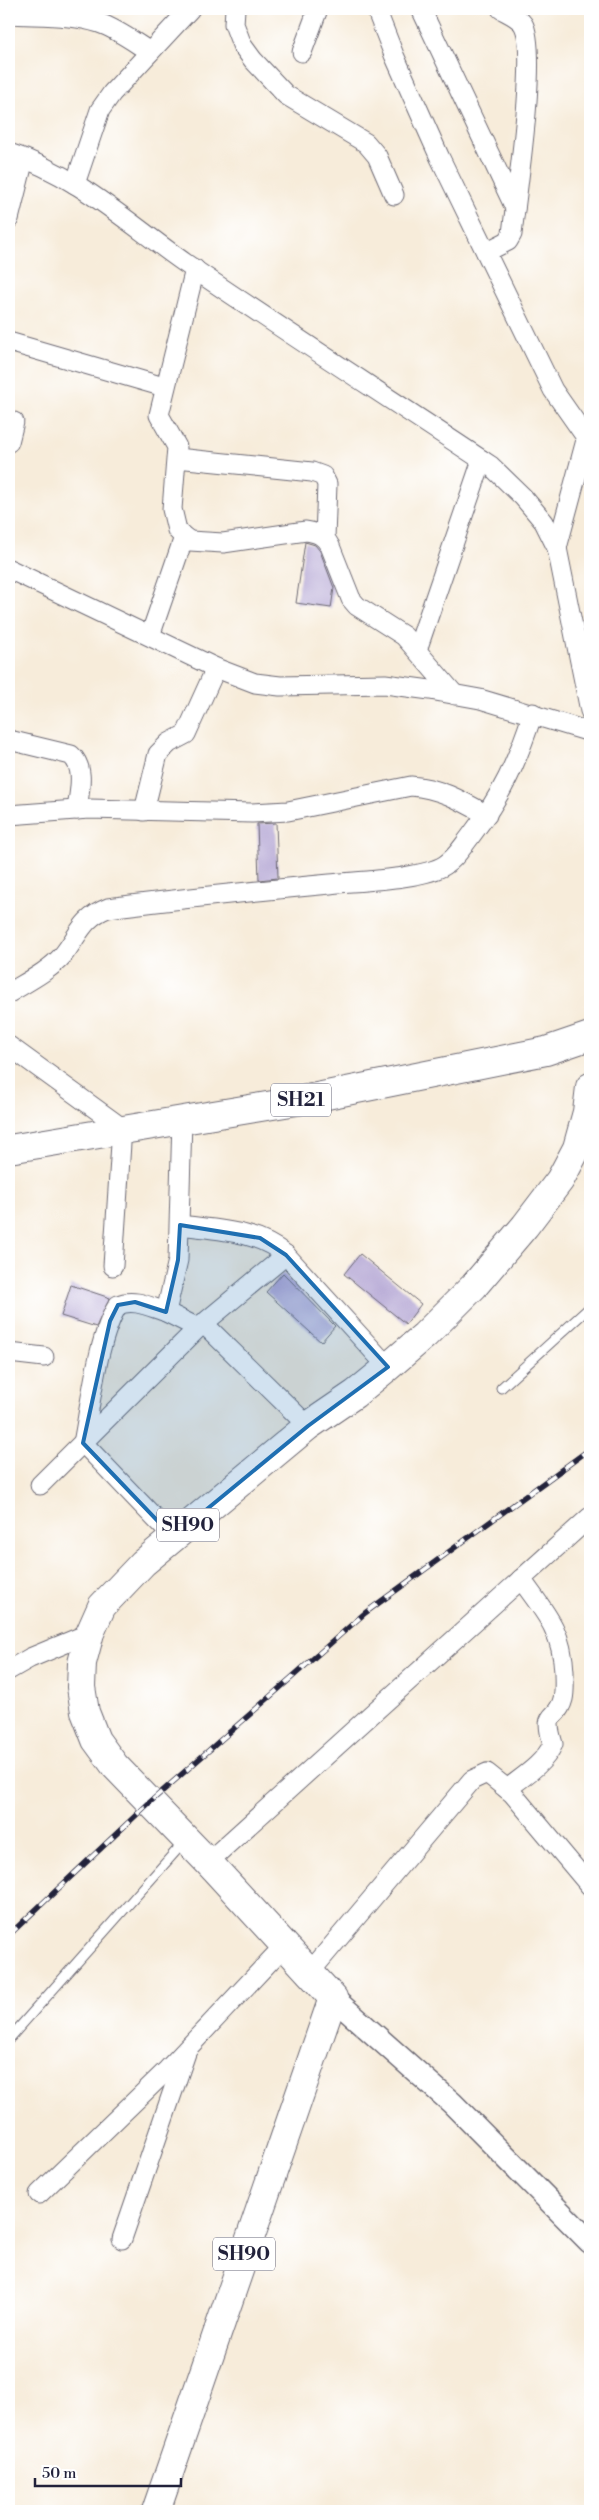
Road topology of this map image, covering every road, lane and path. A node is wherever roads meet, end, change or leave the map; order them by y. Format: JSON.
{"nodes":[{"id":1,"x":190,"y":9,"type":"edge"},
{"id":2,"x":235,"y":9,"type":"edge"},
{"id":3,"x":318,"y":9,"type":"edge"},
{"id":4,"x":376,"y":9,"type":"edge"},
{"id":5,"x":421,"y":9,"type":"edge"},
{"id":6,"x":501,"y":9,"type":"edge"},
{"id":7,"x":9,"y":14,"type":"edge"},
{"id":8,"x":150,"y":52,"type":"junction"},
{"id":9,"x":302,"y":52,"type":"dead end"},
{"id":10,"x":16,"y":156,"type":"edge"},
{"id":11,"x":76,"y":184,"type":"junction"},
{"id":12,"x":394,"y":194,"type":"dead end"},
{"id":13,"x":515,"y":208,"type":"junction"},
{"id":14,"x":9,"y":219,"type":"edge"},
{"id":15,"x":486,"y":252,"type":"junction"},
{"id":16,"x":194,"y":269,"type":"junction"},
{"id":17,"x":9,"y":342,"type":"edge"},
{"id":18,"x":164,"y":387,"type":"junction"},
{"id":19,"x":14,"y":422,"type":"dead end"},
{"id":20,"x":589,"y":432,"type":"edge"},
{"id":21,"x":9,"y":442,"type":"edge"},
{"id":22,"x":177,"y":458,"type":"junction"},
{"id":23,"x":482,"y":460,"type":"junction"},
{"id":24,"x":184,"y":537,"type":"junction"},
{"id":25,"x":325,"y":538,"type":"junction"},
{"id":26,"x":557,"y":548,"type":"junction"},
{"id":27,"x":9,"y":569,"type":"edge"},
{"id":28,"x":150,"y":636,"type":"junction"},
{"id":29,"x":417,"y":650,"type":"junction"},
{"id":30,"x":216,"y":668,"type":"junction"},
{"id":31,"x":454,"y":695,"type":"junction"},
{"id":32,"x":590,"y":711,"type":"edge"},
{"id":33,"x":533,"y":713,"type":"junction"},
{"id":34,"x":590,"y":732,"type":"edge"},
{"id":35,"x":9,"y":740,"type":"edge"},
{"id":36,"x":77,"y":810,"type":"junction"},
{"id":37,"x":144,"y":811,"type":"junction"},
{"id":38,"x":9,"y":815,"type":"edge"},
{"id":39,"x":487,"y":815,"type":"junction"},
{"id":40,"x":9,"y":993,"type":"edge"},
{"id":41,"x":590,"y":1036,"type":"edge"},
{"id":42,"x":9,"y":1046,"type":"edge"},
{"id":43,"x":590,"y":1086,"type":"edge"},
{"id":44,"x":182,"y":1120,"type":"junction"},
{"id":45,"x":122,"y":1128,"type":"junction"},
{"id":46,"x":9,"y":1149,"type":"edge"},
{"id":47,"x":180,"y":1225,"type":"junction"},
{"id":48,"x":286,"y":1255,"type":"junction"},
{"id":49,"x":113,"y":1266,"type":"dead end"},
{"id":50,"x":590,"y":1308,"type":"edge"},
{"id":51,"x":166,"y":1312,"type":"junction"},
{"id":52,"x":200,"y":1325,"type":"junction"},
{"id":53,"x":9,"y":1353,"type":"edge"},
{"id":54,"x":44,"y":1357,"type":"dead end"},
{"id":55,"x":388,"y":1367,"type":"junction"},
{"id":56,"x":501,"y":1388,"type":"dead end"},
{"id":57,"x":308,"y":1426,"type":"junction"},
{"id":58,"x":83,"y":1443,"type":"junction"},
{"id":59,"x":40,"y":1485,"type":"dead end"},
{"id":60,"x":590,"y":1517,"type":"edge"},
{"id":61,"x":173,"y":1537,"type":"junction"},
{"id":62,"x":521,"y":1579,"type":"junction"},
{"id":63,"x":90,"y":1633,"type":"junction"},
{"id":64,"x":9,"y":1670,"type":"edge"},
{"id":65,"x":507,"y":1789,"type":"junction"},
{"id":66,"x":186,"y":1840,"type":"junction"},
{"id":67,"x":208,"y":1862,"type":"junction"},
{"id":68,"x":590,"y":1886,"type":"edge"},
{"id":69,"x":284,"y":1946,"type":"junction"},
{"id":70,"x":310,"y":1972,"type":"junction"},
{"id":71,"x":333,"y":1998,"type":"junction"},
{"id":72,"x":9,"y":2038,"type":"edge"},
{"id":73,"x":188,"y":2047,"type":"junction"},
{"id":74,"x":39,"y":2194,"type":"dead end"},
{"id":75,"x":122,"y":2240,"type":"dead end"},
{"id":76,"x":590,"y":2242,"type":"edge"},
{"id":77,"x":156,"y":2511,"type":"edge"}],
"edges":[{"from":1,"to":8,"type":"street"},
{"from":2,"to":12,"type":"street"},
{"from":3,"to":9,"type":"street"},
{"from":4,"to":15,"type":"street"},
{"from":5,"to":13,"type":"street"},
{"from":6,"to":13,"type":"street"},
{"from":7,"to":8,"type":"street"},
{"from":8,"to":11,"type":"street"},
{"from":10,"to":11,"type":"street"},
{"from":10,"to":14,"type":"street"},
{"from":11,"to":16,"type":"street"},
{"from":13,"to":15,"type":"street"},
{"from":15,"to":20,"type":"street"},
{"from":16,"to":18,"type":"street"},
{"from":16,"to":23,"type":"street"},
{"from":17,"to":18,"type":"street"},
{"from":18,"to":22,"type":"street"},
{"from":19,"to":21,"type":"street"},
{"from":20,"to":26,"type":"street"},
{"from":22,"to":24,"type":"street"},
{"from":22,"to":25,"type":"street"},
{"from":23,"to":26,"type":"street"},
{"from":23,"to":29,"type":"street"},
{"from":24,"to":25,"type":"street"},
{"from":24,"to":28,"type":"street"},
{"from":25,"to":29,"type":"street"},
{"from":26,"to":32,"type":"street"},
{"from":27,"to":28,"type":"street"},
{"from":28,"to":30,"type":"street"},
{"from":29,"to":31,"type":"street"},
{"from":30,"to":31,"type":"street"},
{"from":30,"to":37,"type":"street"},
{"from":31,"to":33,"type":"street"},
{"from":33,"to":34,"type":"street"},
{"from":33,"to":39,"type":"street"},
{"from":35,"to":36,"type":"street"},
{"from":36,"to":37,"type":"street"},
{"from":36,"to":38,"type":"street"},
{"from":37,"to":39,"type":"street"},
{"from":39,"to":40,"type":"street"},
{"from":41,"to":44,"type":"main road","number":"SH21"},
{"from":42,"to":45,"type":"street"},
{"from":43,"to":55,"type":"main road","number":"SH90"},
{"from":44,"to":45,"type":"main road","number":"SH21"},
{"from":44,"to":47,"type":"street"},
{"from":45,"to":46,"type":"main road","number":"SH21"},
{"from":45,"to":49,"type":"street"},
{"from":47,"to":48,"type":"street"},
{"from":47,"to":51,"type":"street"},
{"from":48,"to":52,"type":"street"},
{"from":48,"to":55,"type":"street"},
{"from":50,"to":56,"type":"lane"},
{"from":51,"to":52,"type":"street"},
{"from":51,"to":58,"type":"street"},
{"from":52,"to":57,"type":"street"},
{"from":52,"to":58,"type":"street"},
{"from":53,"to":54,"type":"street"},
{"from":55,"to":57,"type":"main road","number":"SH90"},
{"from":57,"to":61,"type":"main road","number":"SH90"},
{"from":58,"to":59,"type":"street"},
{"from":58,"to":61,"type":"street"},
{"from":60,"to":62,"type":"street"},
{"from":61,"to":63,"type":"main road","number":"SH90"},
{"from":62,"to":65,"type":"street"},
{"from":62,"to":67,"type":"street"},
{"from":63,"to":64,"type":"street"},
{"from":63,"to":66,"type":"main road","number":"SH90"},
{"from":65,"to":68,"type":"street"},
{"from":65,"to":70,"type":"street"},
{"from":66,"to":67,"type":"main road","number":"SH90"},
{"from":66,"to":72,"type":"lane"},
{"from":67,"to":69,"type":"main road","number":"SH90"},
{"from":69,"to":70,"type":"main road","number":"SH90"},
{"from":69,"to":73,"type":"street"},
{"from":70,"to":71,"type":"main road","number":"SH90"},
{"from":71,"to":76,"type":"street"},
{"from":71,"to":77,"type":"main road","number":"SH90"},
{"from":73,"to":74,"type":"street"},
{"from":73,"to":75,"type":"street"}]}
